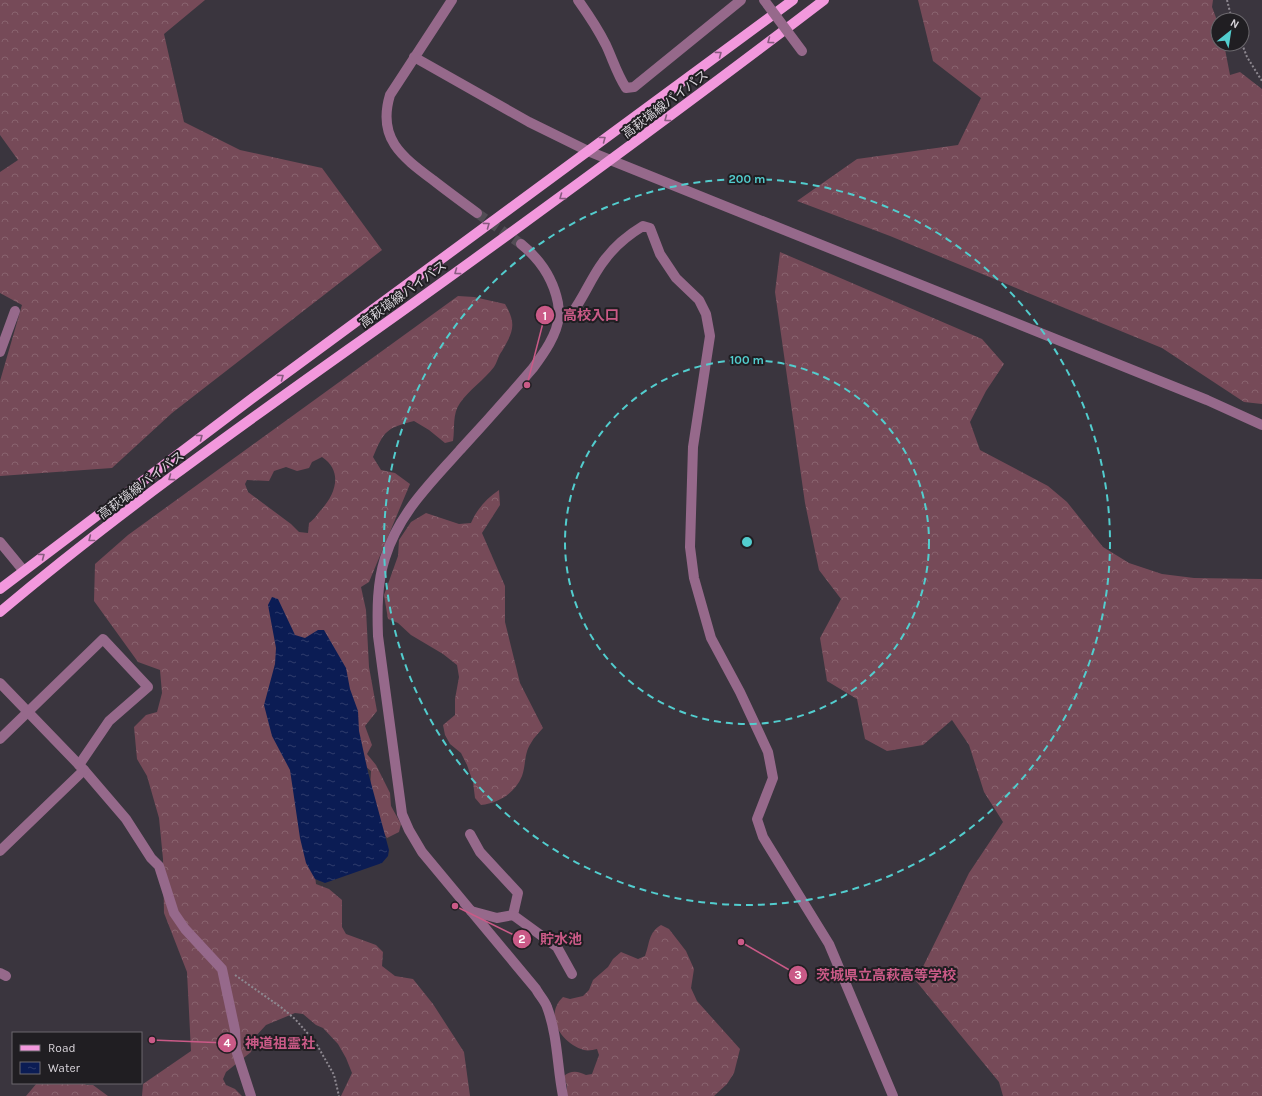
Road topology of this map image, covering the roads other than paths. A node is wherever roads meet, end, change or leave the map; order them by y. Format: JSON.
{"nodes":[{"id":1,"x":452,"y":0,"type":"edge"},
{"id":2,"x":578,"y":0,"type":"edge"},
{"id":3,"x":741,"y":0,"type":"edge"},
{"id":4,"x":764,"y":0,"type":"edge"},
{"id":5,"x":793,"y":0,"type":"edge"},
{"id":6,"x":824,"y":0,"type":"edge"},
{"id":7,"x":803,"y":53,"type":"dead end"},
{"id":8,"x":414,"y":57,"type":"junction"},
{"id":9,"x":588,"y":151,"type":"junction"},
{"id":10,"x":611,"y":160,"type":"junction"},
{"id":11,"x":477,"y":213,"type":"tunnel mouth"},
{"id":12,"x":521,"y":244,"type":"tunnel mouth"},
{"id":13,"x":15,"y":312,"type":"dead end"},
{"id":14,"x":560,"y":315,"type":"junction"},
{"id":15,"x":1,"y":349,"type":"edge"},
{"id":16,"x":1262,"y":425,"type":"edge"},
{"id":17,"x":0,"y":542,"type":"edge"},
{"id":18,"x":23,"y":570,"type":"junction"},
{"id":19,"x":0,"y":589,"type":"edge"},
{"id":20,"x":0,"y":612,"type":"edge"},
{"id":21,"x":0,"y":683,"type":"edge"},
{"id":22,"x":27,"y":711,"type":"junction"},
{"id":23,"x":0,"y":739,"type":"edge"},
{"id":24,"x":81,"y":768,"type":"junction"},
{"id":25,"x":470,"y":834,"type":"dead end"},
{"id":26,"x":0,"y":851,"type":"edge"},
{"id":27,"x":471,"y":911,"type":"junction"},
{"id":28,"x":513,"y":915,"type":"junction"},
{"id":29,"x":572,"y":974,"type":"dead end"},
{"id":30,"x":251,"y":1096,"type":"edge"},
{"id":31,"x":563,"y":1096,"type":"edge"},
{"id":32,"x":894,"y":1096,"type":"edge"}],
"edges":[{"from":1,"to":8,"type":"street"},
{"from":2,"to":3,"type":"street"},
{"from":4,"to":7,"type":"street","bridge":true},
{"from":9,"to":5,"type":"main road","name":"高萩塙線バイパス","one_way":true},
{"from":6,"to":10,"type":"main road","name":"高萩塙線バイパス","one_way":true},
{"from":8,"to":9,"type":"street"},
{"from":8,"to":11,"type":"street"},
{"from":9,"to":10,"type":"street"},
{"from":18,"to":9,"type":"main road","name":"高萩塙線バイパス","one_way":true},
{"from":10,"to":16,"type":"street"},
{"from":10,"to":20,"type":"main road","name":"高萩塙線バイパス","one_way":true},
{"from":12,"to":14,"type":"street"},
{"from":13,"to":15,"type":"street"},
{"from":14,"to":27,"type":"street"},
{"from":14,"to":32,"type":"street"},
{"from":17,"to":18,"type":"street"},
{"from":18,"to":19,"type":"main road","name":"高萩塙線バイパス"},
{"from":21,"to":22,"type":"street"},
{"from":22,"to":23,"type":"street"},
{"from":22,"to":24,"type":"street"},
{"from":22,"to":24,"type":"street"},
{"from":24,"to":26,"type":"street"},
{"from":24,"to":30,"type":"street"},
{"from":25,"to":28,"type":"street"},
{"from":27,"to":28,"type":"street"},
{"from":27,"to":31,"type":"street"},
{"from":28,"to":29,"type":"street"}]}
